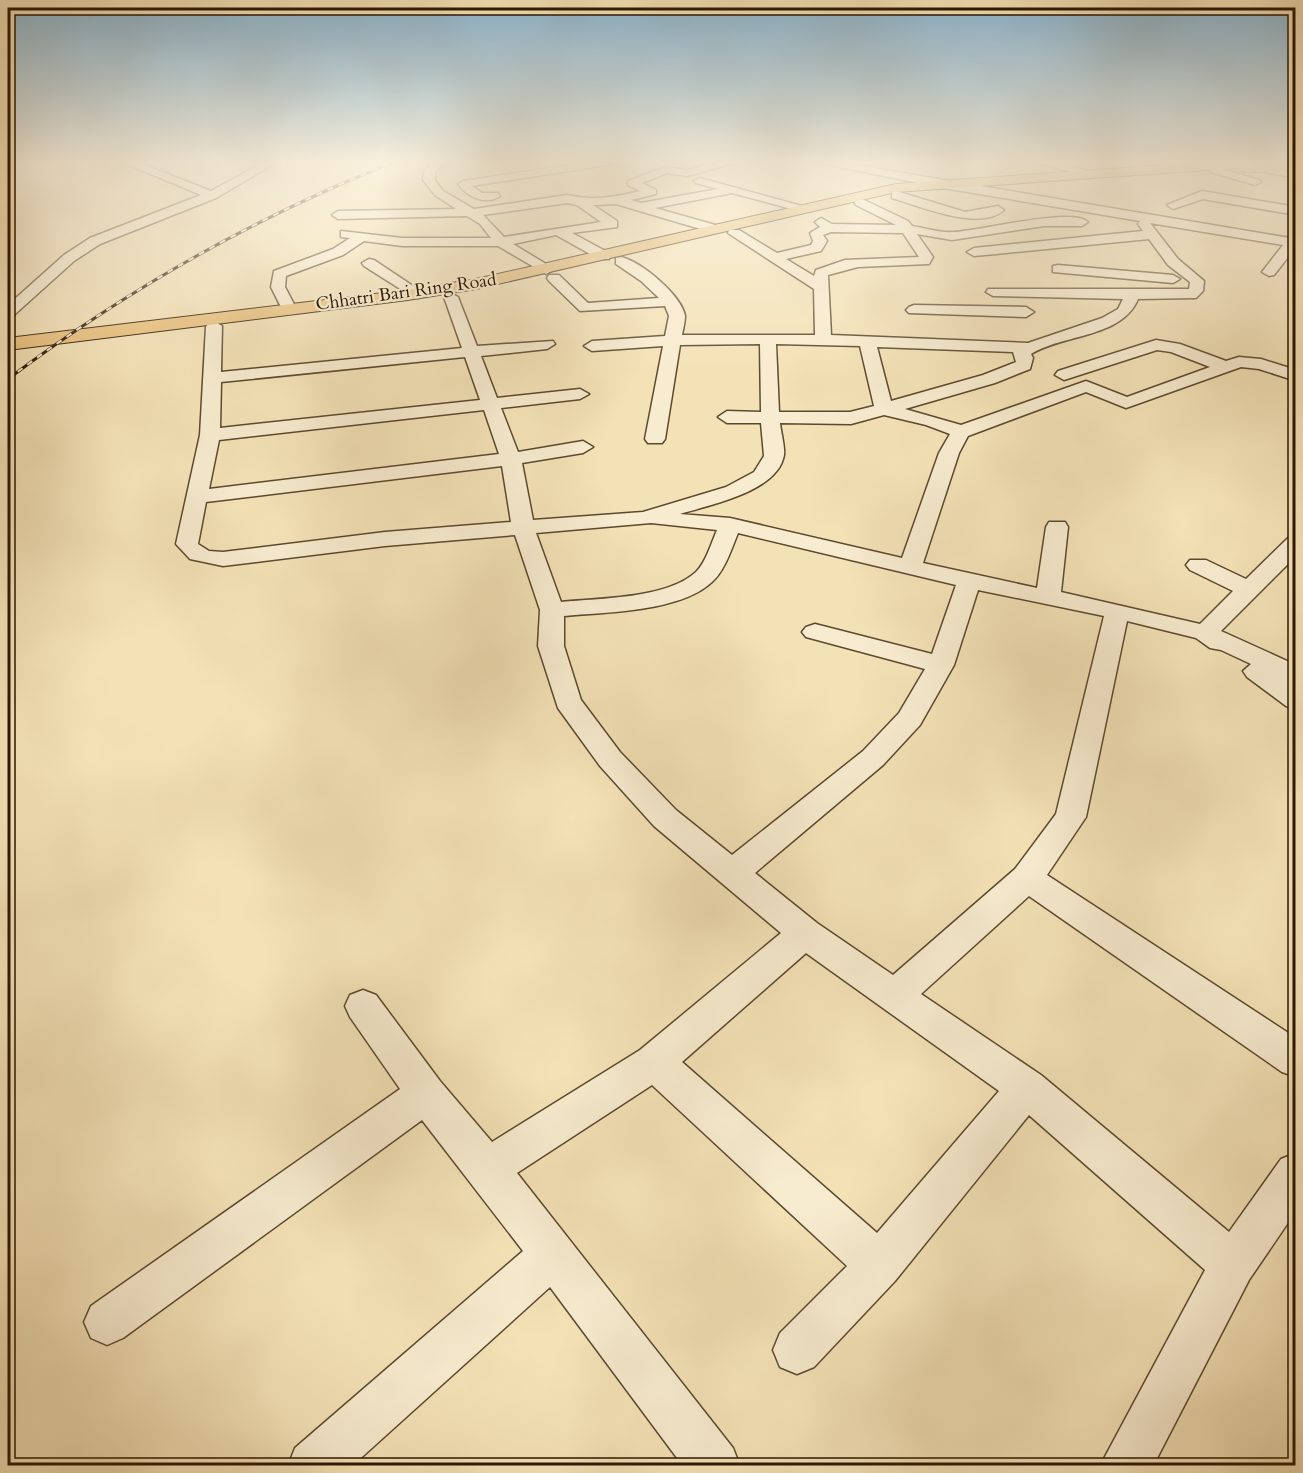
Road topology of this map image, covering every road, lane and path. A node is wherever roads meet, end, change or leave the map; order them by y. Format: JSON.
{"nodes":[{"id":1,"x":908,"y":230,"type":"edge"},
{"id":2,"x":121,"y":231,"type":"edge"},
{"id":3,"x":492,"y":231,"type":"edge"},
{"id":4,"x":558,"y":231,"type":"joint"},
{"id":5,"x":707,"y":231,"type":"edge"},
{"id":6,"x":741,"y":231,"type":"edge"},
{"id":7,"x":822,"y":231,"type":"edge"},
{"id":8,"x":913,"y":231,"type":"edge"},
{"id":9,"x":987,"y":231,"type":"edge"},
{"id":10,"x":1111,"y":231,"type":"edge"},
{"id":11,"x":1135,"y":231,"type":"edge"},
{"id":12,"x":1196,"y":231,"type":"edge"},
{"id":13,"x":1208,"y":231,"type":"edge"},
{"id":14,"x":1222,"y":231,"type":"edge"},
{"id":15,"x":1231,"y":231,"type":"edge"},
{"id":16,"x":734,"y":233,"type":"junction"},
{"id":17,"x":952,"y":236,"type":"junction"},
{"id":18,"x":1152,"y":236,"type":"junction"},
{"id":19,"x":1196,"y":239,"type":"dead end"},
{"id":20,"x":1294,"y":241,"type":"edge"},
{"id":21,"x":501,"y":242,"type":"junction"},
{"id":22,"x":974,"y":252,"type":"junction"},
{"id":23,"x":604,"y":256,"type":"junction"},
{"id":24,"x":775,"y":258,"type":"junction"},
{"id":25,"x":621,"y":261,"type":"junction"},
{"id":26,"x":369,"y":263,"type":"dead end"},
{"id":27,"x":1015,"y":264,"type":"dead end"},
{"id":28,"x":1058,"y":269,"type":"dead end"},
{"id":29,"x":1269,"y":272,"type":"dead end"},
{"id":30,"x":550,"y":274,"type":"junction"},
{"id":31,"x":1197,"y":281,"type":"junction"},
{"id":32,"x":820,"y":286,"type":"junction"},
{"id":33,"x":908,"y":290,"type":"dead end"},
{"id":34,"x":1078,"y":293,"type":"junction"},
{"id":35,"x":418,"y":294,"type":"junction"},
{"id":36,"x":1132,"y":295,"type":"junction"},
{"id":37,"x":451,"y":297,"type":"junction"},
{"id":38,"x":672,"y":301,"type":"junction"},
{"id":39,"x":288,"y":308,"type":"junction"},
{"id":40,"x":1000,"y":312,"type":"junction"},
{"id":41,"x":1041,"y":312,"type":"dead end"},
{"id":42,"x":8,"y":313,"type":"edge"},
{"id":43,"x":1108,"y":321,"type":"junction"},
{"id":44,"x":214,"y":326,"type":"junction"},
{"id":45,"x":918,"y":327,"type":"junction"},
{"id":46,"x":1074,"y":333,"type":"junction"},
{"id":47,"x":95,"y":335,"type":"junction"},
{"id":48,"x":674,"y":340,"type":"junction"},
{"id":49,"x":768,"y":340,"type":"junction"},
{"id":50,"x":824,"y":341,"type":"junction"},
{"id":51,"x":868,"y":343,"type":"junction"},
{"id":52,"x":8,"y":344,"type":"edge"},
{"id":53,"x":547,"y":344,"type":"dead end"},
{"id":54,"x":592,"y":346,"type":"dead end"},
{"id":55,"x":473,"y":353,"type":"junction"},
{"id":56,"x":1027,"y":353,"type":"junction"},
{"id":57,"x":1126,"y":355,"type":"junction"},
{"id":58,"x":1146,"y":363,"type":"dead end"},
{"id":59,"x":1224,"y":366,"type":"junction"},
{"id":60,"x":1064,"y":375,"type":"junction"},
{"id":61,"x":1296,"y":376,"type":"edge"},
{"id":62,"x":212,"y":378,"type":"junction"},
{"id":63,"x":1086,"y":386,"type":"junction"},
{"id":64,"x":580,"y":394,"type":"dead end"},
{"id":65,"x":488,"y":402,"type":"junction"},
{"id":66,"x":884,"y":409,"type":"junction"},
{"id":67,"x":727,"y":417,"type":"dead end"},
{"id":68,"x":770,"y":418,"type":"junction"},
{"id":69,"x":961,"y":432,"type":"junction"},
{"id":70,"x":210,"y":435,"type":"junction"},
{"id":71,"x":655,"y":439,"type":"dead end"},
{"id":72,"x":583,"y":447,"type":"dead end"},
{"id":73,"x":511,"y":459,"type":"junction"},
{"id":74,"x":197,"y":497,"type":"junction"},
{"id":75,"x":645,"y":518,"type":"junction"},
{"id":76,"x":730,"y":525,"type":"junction"},
{"id":77,"x":523,"y":526,"type":"junction"},
{"id":78,"x":1057,"y":527,"type":"dead end"},
{"id":79,"x":1296,"y":543,"type":"edge"},
{"id":80,"x":1198,"y":566,"type":"dead end"},
{"id":81,"x":910,"y":567,"type":"junction"},
{"id":82,"x":969,"y":581,"type":"junction"},
{"id":83,"x":1249,"y":590,"type":"junction"},
{"id":84,"x":1048,"y":598,"type":"junction"},
{"id":85,"x":552,"y":610,"type":"junction"},
{"id":86,"x":1117,"y":611,"type":"junction"},
{"id":87,"x":815,"y":632,"type":"dead end"},
{"id":88,"x":1205,"y":633,"type":"junction"},
{"id":89,"x":941,"y":665,"type":"junction"},
{"id":90,"x":1296,"y":675,"type":"edge"},
{"id":91,"x":1296,"y":700,"type":"edge"},
{"id":92,"x":734,"y":872,"type":"junction"},
{"id":93,"x":1027,"y":878,"type":"junction"},
{"id":94,"x":805,"y":933,"type":"junction"},
{"id":95,"x":894,"y":996,"type":"junction"},
{"id":96,"x":363,"y":1006,"type":"dead end"},
{"id":97,"x":1296,"y":1060,"type":"edge"},
{"id":98,"x":654,"y":1062,"type":"junction"},
{"id":99,"x":1027,"y":1088,"type":"junction"},
{"id":100,"x":426,"y":1094,"type":"junction"},
{"id":101,"x":487,"y":1168,"type":"junction"},
{"id":102,"x":1296,"y":1174,"type":"edge"},
{"id":103,"x":552,"y":1255,"type":"junction"},
{"id":104,"x":1233,"y":1263,"type":"junction"},
{"id":105,"x":879,"y":1265,"type":"junction"},
{"id":106,"x":107,"y":1322,"type":"dead end"},
{"id":107,"x":797,"y":1350,"type":"dead end"},
{"id":108,"x":700,"y":1459,"type":"edge"},
{"id":109,"x":1130,"y":1463,"type":"edge"},
{"id":110,"x":312,"y":1466,"type":"edge"}],
"edges":[{"from":1,"to":32,"type":"street"},
{"from":2,"to":42,"type":"street"},
{"from":3,"to":21,"type":"street"},
{"from":4,"to":21,"type":"street"},
{"from":4,"to":23,"type":"street"},
{"from":5,"to":23,"type":"main road","name":"Chhatri Bari Ring Road"},
{"from":6,"to":16,"type":"main road"},
{"from":7,"to":24,"type":"street"},
{"from":8,"to":17,"type":"street"},
{"from":9,"to":17,"type":"street"},
{"from":10,"to":18,"type":"street"},
{"from":11,"to":18,"type":"street"},
{"from":12,"to":18,"type":"street"},
{"from":13,"to":19,"type":"street"},
{"from":14,"to":20,"type":"street"},
{"from":15,"to":20,"type":"street"},
{"from":16,"to":24,"type":"street"},
{"from":16,"to":25,"type":"main road"},
{"from":17,"to":22,"type":"street"},
{"from":18,"to":22,"type":"street"},
{"from":18,"to":31,"type":"street"},
{"from":20,"to":29,"type":"street"},
{"from":21,"to":30,"type":"street"},
{"from":21,"to":39,"type":"street"},
{"from":22,"to":27,"type":"street"},
{"from":23,"to":30,"type":"main road","name":"Chhatri Bari Ring Road"},
{"from":24,"to":32,"type":"street"},
{"from":25,"to":30,"type":"main road"},
{"from":25,"to":38,"type":"street"},
{"from":26,"to":35,"type":"street"},
{"from":28,"to":31,"type":"street"},
{"from":30,"to":35,"type":"main road","name":"Chhatri Bari Ring Road"},
{"from":30,"to":37,"type":"main road"},
{"from":30,"to":38,"type":"street"},
{"from":31,"to":36,"type":"street"},
{"from":32,"to":50,"type":"street"},
{"from":33,"to":45,"type":"street"},
{"from":34,"to":36,"type":"street"},
{"from":34,"to":40,"type":"street"},
{"from":34,"to":43,"type":"street"},
{"from":35,"to":39,"type":"main road","name":"Chhatri Bari Ring Road"},
{"from":36,"to":43,"type":"street"},
{"from":37,"to":44,"type":"main road"},
{"from":37,"to":55,"type":"street"},
{"from":38,"to":48,"type":"street"},
{"from":39,"to":47,"type":"main road","name":"Chhatri Bari Ring Road"},
{"from":40,"to":41,"type":"street"},
{"from":40,"to":45,"type":"street"},
{"from":43,"to":46,"type":"street"},
{"from":44,"to":47,"type":"main road"},
{"from":44,"to":62,"type":"street"},
{"from":45,"to":51,"type":"street"},
{"from":45,"to":56,"type":"street"},
{"from":46,"to":56,"type":"street"},
{"from":46,"to":57,"type":"street"},
{"from":47,"to":52,"type":"main road","name":"Chhatri Bari Ring Road"},
{"from":48,"to":49,"type":"street"},
{"from":48,"to":54,"type":"street"},
{"from":48,"to":71,"type":"street"},
{"from":49,"to":50,"type":"street"},
{"from":49,"to":68,"type":"street"},
{"from":50,"to":51,"type":"street"},
{"from":51,"to":66,"type":"street"},
{"from":53,"to":55,"type":"street"},
{"from":55,"to":62,"type":"street"},
{"from":55,"to":65,"type":"street"},
{"from":56,"to":60,"type":"street"},
{"from":56,"to":66,"type":"street"},
{"from":57,"to":58,"type":"street"},
{"from":57,"to":59,"type":"street"},
{"from":57,"to":60,"type":"street"},
{"from":59,"to":61,"type":"street"},
{"from":59,"to":63,"type":"street"},
{"from":60,"to":63,"type":"street"},
{"from":62,"to":70,"type":"street"},
{"from":63,"to":69,"type":"street"},
{"from":64,"to":65,"type":"street"},
{"from":65,"to":70,"type":"street"},
{"from":65,"to":73,"type":"street"},
{"from":66,"to":68,"type":"street"},
{"from":66,"to":69,"type":"street"},
{"from":67,"to":68,"type":"street"},
{"from":68,"to":75,"type":"street"},
{"from":69,"to":81,"type":"street"},
{"from":70,"to":74,"type":"street"},
{"from":72,"to":73,"type":"street"},
{"from":73,"to":74,"type":"street"},
{"from":73,"to":77,"type":"street"},
{"from":74,"to":77,"type":"street"},
{"from":75,"to":76,"type":"street"},
{"from":75,"to":77,"type":"street"},
{"from":76,"to":81,"type":"street"},
{"from":76,"to":85,"type":"street"},
{"from":77,"to":85,"type":"street"},
{"from":78,"to":84,"type":"street"},
{"from":79,"to":83,"type":"street"},
{"from":80,"to":83,"type":"street"},
{"from":81,"to":82,"type":"street"},
{"from":82,"to":84,"type":"street"},
{"from":82,"to":89,"type":"street"},
{"from":83,"to":88,"type":"street"},
{"from":84,"to":86,"type":"street"},
{"from":85,"to":92,"type":"street"},
{"from":86,"to":88,"type":"street"},
{"from":86,"to":93,"type":"street"},
{"from":87,"to":89,"type":"street"},
{"from":88,"to":90,"type":"street"},
{"from":88,"to":91,"type":"street"},
{"from":89,"to":92,"type":"street"},
{"from":92,"to":94,"type":"street"},
{"from":93,"to":95,"type":"street"},
{"from":93,"to":97,"type":"street"},
{"from":94,"to":95,"type":"street"},
{"from":94,"to":98,"type":"street"},
{"from":95,"to":99,"type":"street"},
{"from":96,"to":100,"type":"street"},
{"from":98,"to":101,"type":"street"},
{"from":98,"to":105,"type":"street"},
{"from":99,"to":104,"type":"street"},
{"from":99,"to":105,"type":"street"},
{"from":100,"to":101,"type":"street"},
{"from":100,"to":106,"type":"street"},
{"from":101,"to":103,"type":"street"},
{"from":102,"to":104,"type":"street"},
{"from":103,"to":108,"type":"street"},
{"from":103,"to":110,"type":"street"},
{"from":104,"to":109,"type":"street"},
{"from":105,"to":107,"type":"street"}]}
